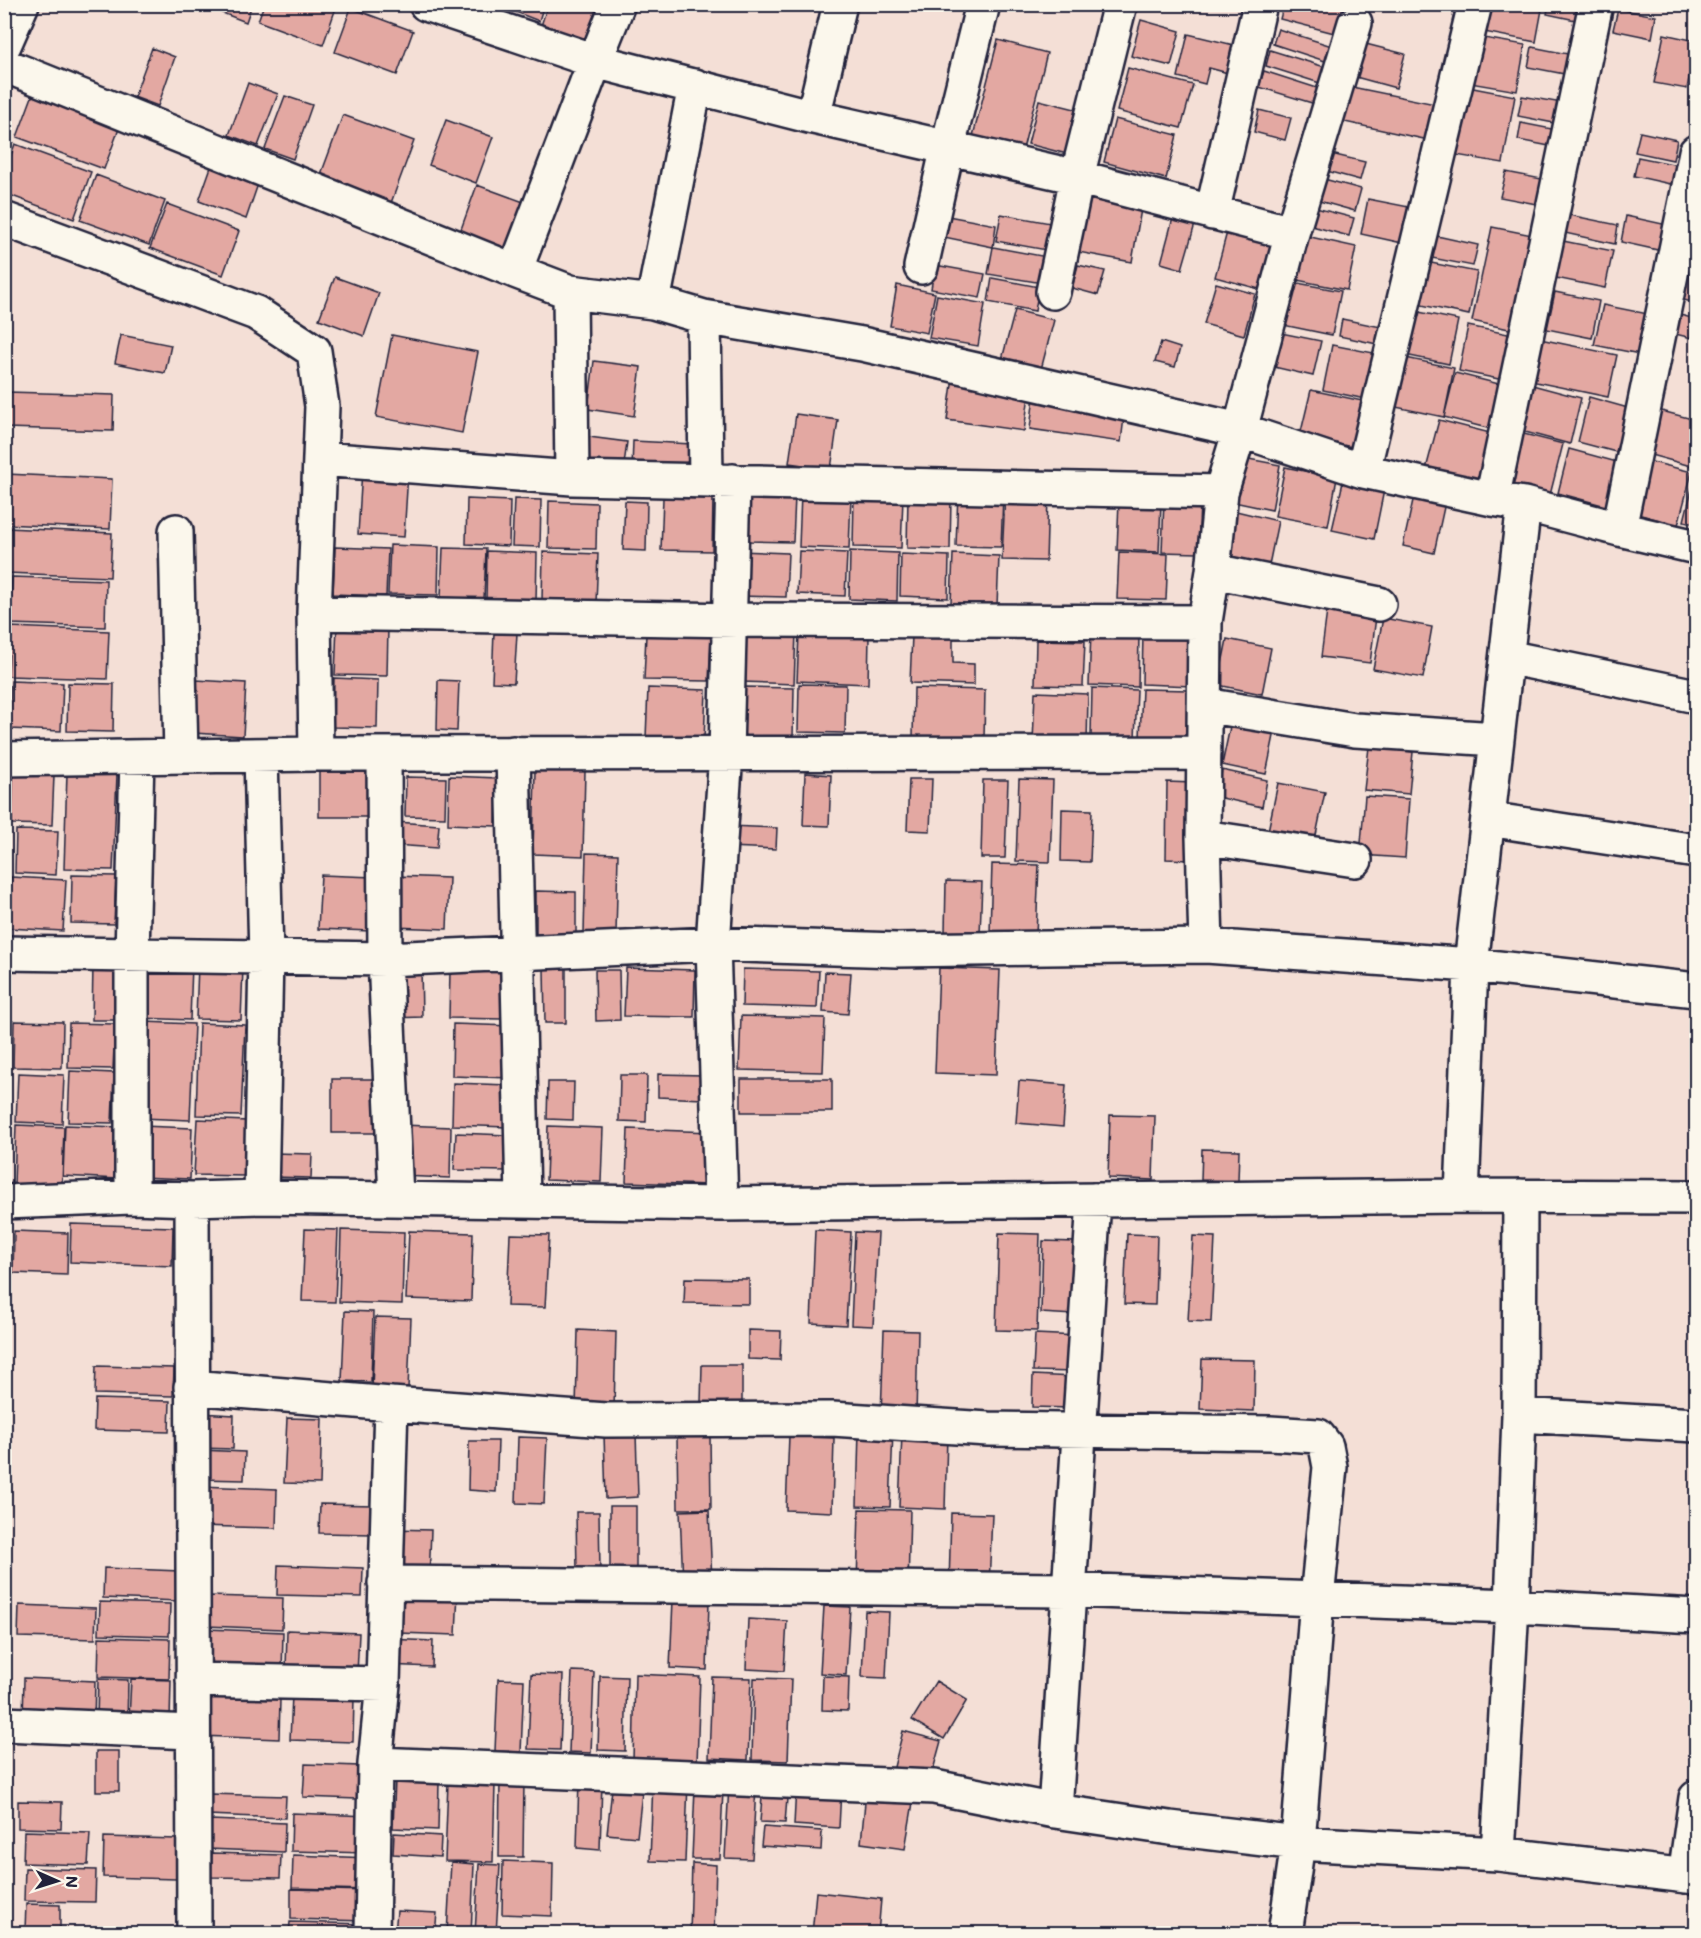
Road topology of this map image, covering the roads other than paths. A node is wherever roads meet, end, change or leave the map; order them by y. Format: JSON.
{"nodes":[{"id":1,"x":22,"y":4,"type":"edge"},
{"id":2,"x":426,"y":4,"type":"edge"},
{"id":3,"x":618,"y":4,"type":"edge"},
{"id":4,"x":840,"y":4,"type":"edge"},
{"id":5,"x":983,"y":4,"type":"edge"},
{"id":6,"x":1120,"y":4,"type":"edge"},
{"id":7,"x":1260,"y":4,"type":"edge"},
{"id":8,"x":1475,"y":4,"type":"edge"},
{"id":9,"x":1596,"y":4,"type":"edge"},
{"id":10,"x":1355,"y":23,"type":"dead end"},
{"id":11,"x":4,"y":45,"type":"edge"},
{"id":12,"x":595,"y":61,"type":"junction"},
{"id":13,"x":4,"y":65,"type":"edge"},
{"id":14,"x":695,"y":86,"type":"junction"},
{"id":15,"x":813,"y":117,"type":"junction"},
{"id":16,"x":948,"y":146,"type":"junction"},
{"id":17,"x":1696,"y":152,"type":"edge"},
{"id":18,"x":1077,"y":177,"type":"junction"},
{"id":19,"x":1212,"y":213,"type":"junction"},
{"id":20,"x":4,"y":219,"type":"edge"},
{"id":21,"x":1292,"y":233,"type":"junction"},
{"id":22,"x":921,"y":267,"type":"dead end"},
{"id":23,"x":515,"y":271,"type":"junction"},
{"id":24,"x":570,"y":292,"type":"junction"},
{"id":25,"x":1053,"y":292,"type":"dead end"},
{"id":26,"x":653,"y":302,"type":"junction"},
{"id":27,"x":704,"y":317,"type":"junction"},
{"id":28,"x":1240,"y":430,"type":"junction"},
{"id":29,"x":320,"y":459,"type":"junction"},
{"id":30,"x":1363,"y":471,"type":"junction"},
{"id":31,"x":572,"y":478,"type":"junction"},
{"id":32,"x":720,"y":481,"type":"junction"},
{"id":33,"x":1221,"y":492,"type":"junction"},
{"id":34,"x":1492,"y":499,"type":"junction"},
{"id":35,"x":1524,"y":504,"type":"junction"},
{"id":36,"x":1619,"y":529,"type":"junction"},
{"id":37,"x":176,"y":531,"type":"dead end"},
{"id":38,"x":1696,"y":547,"type":"edge"},
{"id":39,"x":1213,"y":571,"type":"junction"},
{"id":40,"x":1379,"y":604,"type":"dead end"},
{"id":41,"x":314,"y":613,"type":"junction"},
{"id":42,"x":730,"y":618,"type":"junction"},
{"id":43,"x":1205,"y":622,"type":"junction"},
{"id":44,"x":1506,"y":657,"type":"junction"},
{"id":45,"x":1696,"y":696,"type":"edge"},
{"id":46,"x":1205,"y":705,"type":"junction"},
{"id":47,"x":1497,"y":739,"type":"junction"},
{"id":48,"x":513,"y":753,"type":"junction"},
{"id":49,"x":726,"y":753,"type":"junction"},
{"id":50,"x":1204,"y":753,"type":"junction"},
{"id":51,"x":316,"y":754,"type":"junction"},
{"id":52,"x":384,"y":754,"type":"junction"},
{"id":53,"x":261,"y":755,"type":"junction"},
{"id":54,"x":181,"y":756,"type":"junction"},
{"id":55,"x":137,"y":757,"type":"junction"},
{"id":56,"x":4,"y":759,"type":"edge"},
{"id":57,"x":1488,"y":819,"type":"junction"},
{"id":58,"x":1203,"y":837,"type":"junction"},
{"id":59,"x":1696,"y":851,"type":"edge"},
{"id":60,"x":1355,"y":860,"type":"dead end"},
{"id":61,"x":713,"y":944,"type":"junction"},
{"id":62,"x":1206,"y":946,"type":"junction"},
{"id":63,"x":4,"y":953,"type":"edge"},
{"id":64,"x":132,"y":954,"type":"junction"},
{"id":65,"x":518,"y":954,"type":"junction"},
{"id":66,"x":266,"y":957,"type":"junction"},
{"id":67,"x":385,"y":959,"type":"junction"},
{"id":68,"x":1471,"y":965,"type":"junction"},
{"id":69,"x":1696,"y":990,"type":"edge"},
{"id":70,"x":1462,"y":1196,"type":"junction"},
{"id":71,"x":1520,"y":1196,"type":"junction"},
{"id":72,"x":132,"y":1197,"type":"junction"},
{"id":73,"x":261,"y":1197,"type":"junction"},
{"id":74,"x":396,"y":1197,"type":"junction"},
{"id":75,"x":1696,"y":1197,"type":"edge"},
{"id":76,"x":192,"y":1198,"type":"junction"},
{"id":77,"x":523,"y":1200,"type":"junction"},
{"id":78,"x":1094,"y":1200,"type":"junction"},
{"id":79,"x":4,"y":1202,"type":"edge"},
{"id":80,"x":721,"y":1204,"type":"junction"},
{"id":81,"x":191,"y":1387,"type":"junction"},
{"id":82,"x":391,"y":1404,"type":"junction"},
{"id":83,"x":1519,"y":1415,"type":"junction"},
{"id":84,"x":1696,"y":1425,"type":"edge"},
{"id":85,"x":1078,"y":1430,"type":"junction"},
{"id":86,"x":385,"y":1583,"type":"junction"},
{"id":87,"x":1068,"y":1590,"type":"junction"},
{"id":88,"x":1317,"y":1599,"type":"junction"},
{"id":89,"x":1512,"y":1606,"type":"junction"},
{"id":90,"x":1696,"y":1616,"type":"edge"},
{"id":91,"x":193,"y":1680,"type":"junction"},
{"id":92,"x":383,"y":1684,"type":"junction"},
{"id":93,"x":4,"y":1724,"type":"edge"},
{"id":94,"x":192,"y":1732,"type":"junction"},
{"id":95,"x":375,"y":1764,"type":"junction"},
{"id":96,"x":1696,"y":1798,"type":"edge"},
{"id":97,"x":1055,"y":1811,"type":"junction"},
{"id":98,"x":1298,"y":1843,"type":"junction"},
{"id":99,"x":1498,"y":1854,"type":"junction"},
{"id":100,"x":1691,"y":1876,"type":"edge"},
{"id":101,"x":195,"y":1934,"type":"edge"},
{"id":102,"x":372,"y":1934,"type":"edge"},
{"id":103,"x":1285,"y":1934,"type":"edge"}],
"edges":[{"from":1,"to":11,"type":"street"},
{"from":2,"to":12,"type":"street"},
{"from":3,"to":12,"type":"street"},
{"from":4,"to":15,"type":"street"},
{"from":5,"to":16,"type":"street"},
{"from":6,"to":18,"type":"street"},
{"from":7,"to":19,"type":"street"},
{"from":8,"to":30,"type":"street"},
{"from":9,"to":34,"type":"street"},
{"from":10,"to":21,"type":"street"},
{"from":12,"to":14,"type":"street"},
{"from":12,"to":23,"type":"street"},
{"from":13,"to":23,"type":"street"},
{"from":14,"to":15,"type":"street"},
{"from":14,"to":26,"type":"street"},
{"from":15,"to":16,"type":"street"},
{"from":16,"to":18,"type":"street"},
{"from":16,"to":22,"type":"street"},
{"from":17,"to":36,"type":"street"},
{"from":18,"to":19,"type":"street"},
{"from":18,"to":25,"type":"street"},
{"from":19,"to":21,"type":"street"},
{"from":20,"to":29,"type":"street"},
{"from":21,"to":28,"type":"street"},
{"from":23,"to":24,"type":"street"},
{"from":24,"to":26,"type":"street"},
{"from":24,"to":31,"type":"street"},
{"from":26,"to":27,"type":"street"},
{"from":27,"to":28,"type":"street"},
{"from":27,"to":32,"type":"street"},
{"from":28,"to":30,"type":"street"},
{"from":28,"to":33,"type":"street"},
{"from":29,"to":31,"type":"street"},
{"from":29,"to":41,"type":"street"},
{"from":30,"to":34,"type":"street"},
{"from":31,"to":32,"type":"street"},
{"from":32,"to":33,"type":"street"},
{"from":32,"to":42,"type":"street"},
{"from":33,"to":39,"type":"street"},
{"from":34,"to":35,"type":"street"},
{"from":35,"to":36,"type":"street"},
{"from":35,"to":44,"type":"street"},
{"from":36,"to":38,"type":"street"},
{"from":37,"to":54,"type":"street"},
{"from":39,"to":40,"type":"street"},
{"from":39,"to":43,"type":"street"},
{"from":41,"to":42,"type":"street"},
{"from":41,"to":51,"type":"street"},
{"from":42,"to":43,"type":"street"},
{"from":42,"to":49,"type":"street"},
{"from":43,"to":46,"type":"street"},
{"from":44,"to":45,"type":"street"},
{"from":44,"to":47,"type":"street"},
{"from":46,"to":47,"type":"street"},
{"from":46,"to":50,"type":"street"},
{"from":47,"to":57,"type":"street"},
{"from":48,"to":49,"type":"street"},
{"from":48,"to":52,"type":"street"},
{"from":48,"to":65,"type":"street"},
{"from":49,"to":50,"type":"street"},
{"from":49,"to":61,"type":"street"},
{"from":50,"to":58,"type":"street"},
{"from":51,"to":52,"type":"street"},
{"from":51,"to":53,"type":"street"},
{"from":52,"to":67,"type":"street"},
{"from":53,"to":54,"type":"street"},
{"from":53,"to":66,"type":"street"},
{"from":54,"to":55,"type":"street"},
{"from":55,"to":56,"type":"street"},
{"from":55,"to":64,"type":"street"},
{"from":57,"to":59,"type":"street"},
{"from":57,"to":68,"type":"street"},
{"from":58,"to":60,"type":"street"},
{"from":58,"to":62,"type":"street"},
{"from":61,"to":62,"type":"street"},
{"from":61,"to":65,"type":"street"},
{"from":61,"to":80,"type":"street"},
{"from":62,"to":68,"type":"street"},
{"from":63,"to":64,"type":"street"},
{"from":64,"to":66,"type":"street"},
{"from":64,"to":72,"type":"street"},
{"from":65,"to":67,"type":"street"},
{"from":65,"to":77,"type":"street"},
{"from":66,"to":67,"type":"street"},
{"from":66,"to":73,"type":"street"},
{"from":67,"to":74,"type":"street"},
{"from":68,"to":69,"type":"street"},
{"from":68,"to":70,"type":"street"},
{"from":70,"to":71,"type":"street"},
{"from":70,"to":78,"type":"street"},
{"from":71,"to":75,"type":"street"},
{"from":71,"to":83,"type":"street"},
{"from":72,"to":76,"type":"street"},
{"from":72,"to":79,"type":"street"},
{"from":73,"to":74,"type":"street"},
{"from":73,"to":76,"type":"street"},
{"from":74,"to":77,"type":"street"},
{"from":76,"to":81,"type":"street"},
{"from":77,"to":80,"type":"street"},
{"from":78,"to":80,"type":"street"},
{"from":78,"to":85,"type":"street"},
{"from":81,"to":82,"type":"street"},
{"from":81,"to":91,"type":"street"},
{"from":82,"to":85,"type":"street"},
{"from":82,"to":86,"type":"street"},
{"from":83,"to":84,"type":"street"},
{"from":83,"to":89,"type":"street"},
{"from":85,"to":87,"type":"street"},
{"from":85,"to":88,"type":"street"},
{"from":86,"to":87,"type":"street"},
{"from":86,"to":92,"type":"street"},
{"from":87,"to":88,"type":"street"},
{"from":87,"to":97,"type":"street"},
{"from":88,"to":89,"type":"street"},
{"from":88,"to":98,"type":"street"},
{"from":89,"to":90,"type":"street"},
{"from":89,"to":99,"type":"street"},
{"from":91,"to":92,"type":"street"},
{"from":91,"to":94,"type":"street"},
{"from":92,"to":95,"type":"street"},
{"from":93,"to":94,"type":"street"},
{"from":94,"to":101,"type":"street"},
{"from":95,"to":97,"type":"street"},
{"from":95,"to":102,"type":"street"},
{"from":96,"to":100,"type":"street"},
{"from":97,"to":98,"type":"street"},
{"from":98,"to":99,"type":"street"},
{"from":98,"to":103,"type":"street"},
{"from":99,"to":100,"type":"street"}]}
